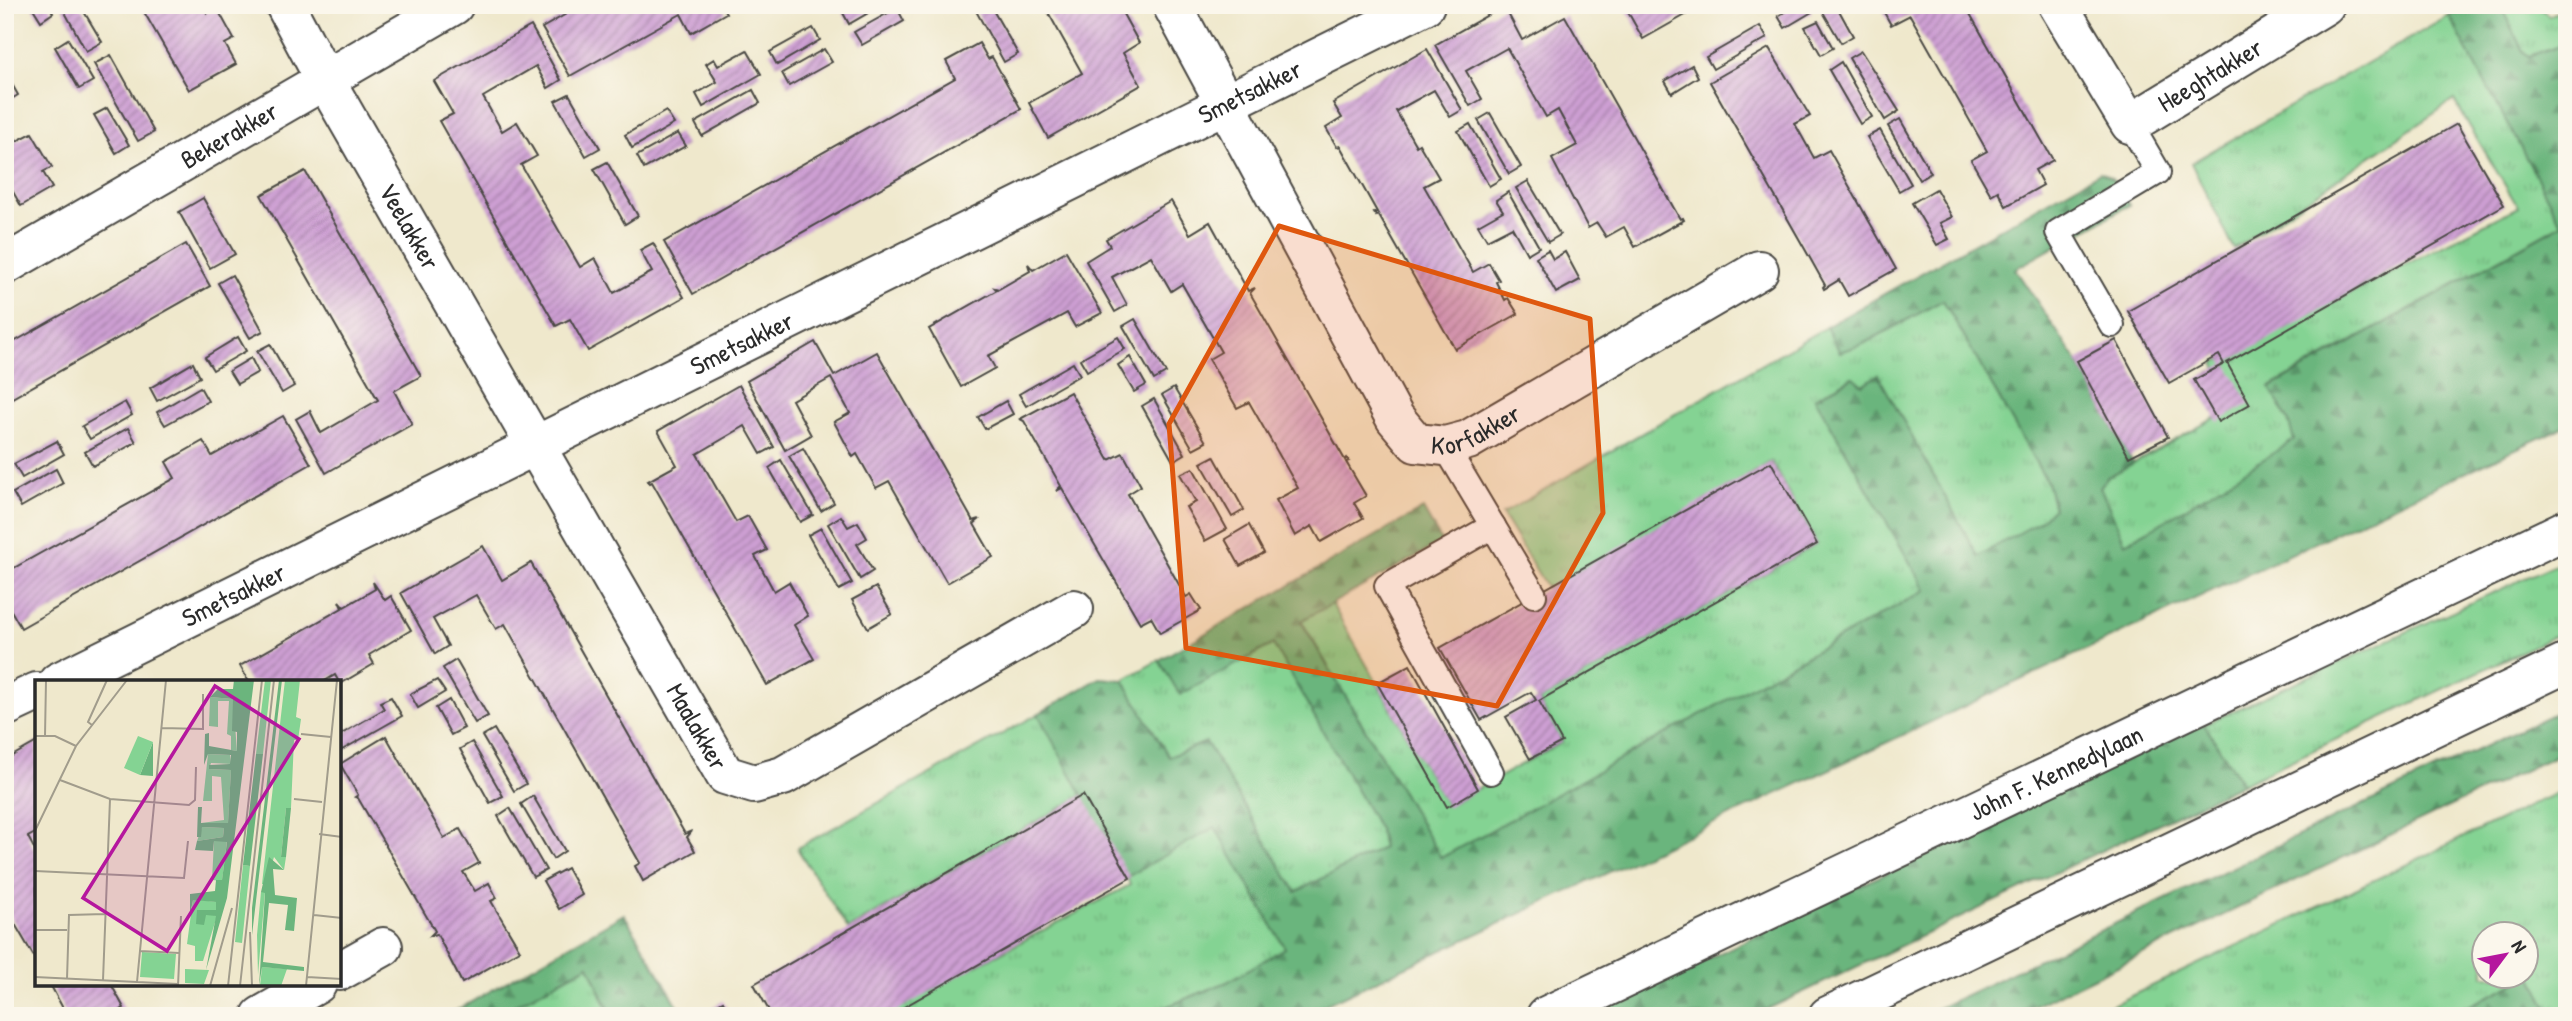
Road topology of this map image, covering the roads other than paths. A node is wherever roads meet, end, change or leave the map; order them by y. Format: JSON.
{"nodes":[{"id":1,"x":285,"y":5,"type":"edge"},
{"id":2,"x":454,"y":5,"type":"edge"},
{"id":3,"x":1172,"y":5,"type":"edge"},
{"id":4,"x":1425,"y":5,"type":"edge"},
{"id":5,"x":2058,"y":5,"type":"edge"},
{"id":6,"x":2325,"y":5,"type":"edge"},
{"id":7,"x":325,"y":80,"type":"junction"},
{"id":8,"x":1224,"y":105,"type":"junction"},
{"id":9,"x":2130,"y":124,"type":"junction"},
{"id":10,"x":5,"y":265,"type":"edge"},
{"id":11,"x":1759,"y":270,"type":"dead end"},
{"id":12,"x":2112,"y":325,"type":"dead end"},
{"id":13,"x":536,"y":445,"type":"junction"},
{"id":14,"x":1444,"y":446,"type":"junction"},
{"id":15,"x":1493,"y":526,"type":"junction"},
{"id":16,"x":2567,"y":529,"type":"edge"},
{"id":17,"x":1535,"y":595,"type":"dead end"},
{"id":18,"x":1074,"y":609,"type":"dead end"},
{"id":19,"x":2567,"y":663,"type":"edge"},
{"id":20,"x":60,"y":680,"type":"edge"},
{"id":21,"x":35,"y":693,"type":"edge"},
{"id":22,"x":5,"y":707,"type":"edge"},
{"id":23,"x":1491,"y":772,"type":"dead end"},
{"id":24,"x":383,"y":947,"type":"dead end"},
{"id":25,"x":341,"y":970,"type":"edge"},
{"id":26,"x":314,"y":986,"type":"edge"},
{"id":27,"x":261,"y":1016,"type":"edge"},
{"id":28,"x":1546,"y":1016,"type":"edge"},
{"id":29,"x":1828,"y":1016,"type":"edge"}],
"edges":[{"from":1,"to":7,"type":"street","name":"Veelakker"},
{"from":2,"to":7,"type":"street","name":"Bekerakker"},
{"from":3,"to":8,"type":"street","name":"Korfakker"},
{"from":4,"to":8,"type":"street","name":"Smetsakker"},
{"from":5,"to":9,"type":"street","name":"Heeghtakker"},
{"from":6,"to":9,"type":"street","name":"Heeghtakker"},
{"from":7,"to":10,"type":"street","name":"Bekerakker"},
{"from":7,"to":13,"type":"street","name":"Veelakker"},
{"from":8,"to":13,"type":"street","name":"Smetsakker"},
{"from":8,"to":14,"type":"street","name":"Korfakker"},
{"from":9,"to":12,"type":"lane","name":"Heeghtakker"},
{"from":11,"to":14,"type":"street","name":"Korfakker"},
{"from":13,"to":18,"type":"street","name":"Maalakker"},
{"from":13,"to":20,"type":"street","name":"Smetsakker"},
{"from":14,"to":15,"type":"lane"},
{"from":15,"to":17,"type":"lane"},
{"from":15,"to":23,"type":"lane"},
{"from":16,"to":28,"type":"street","name":"John F. Kennedylaan"},
{"from":19,"to":29,"type":"street"},
{"from":21,"to":22,"type":"street"},
{"from":24,"to":25,"type":"street"},
{"from":26,"to":27,"type":"street"}]}
